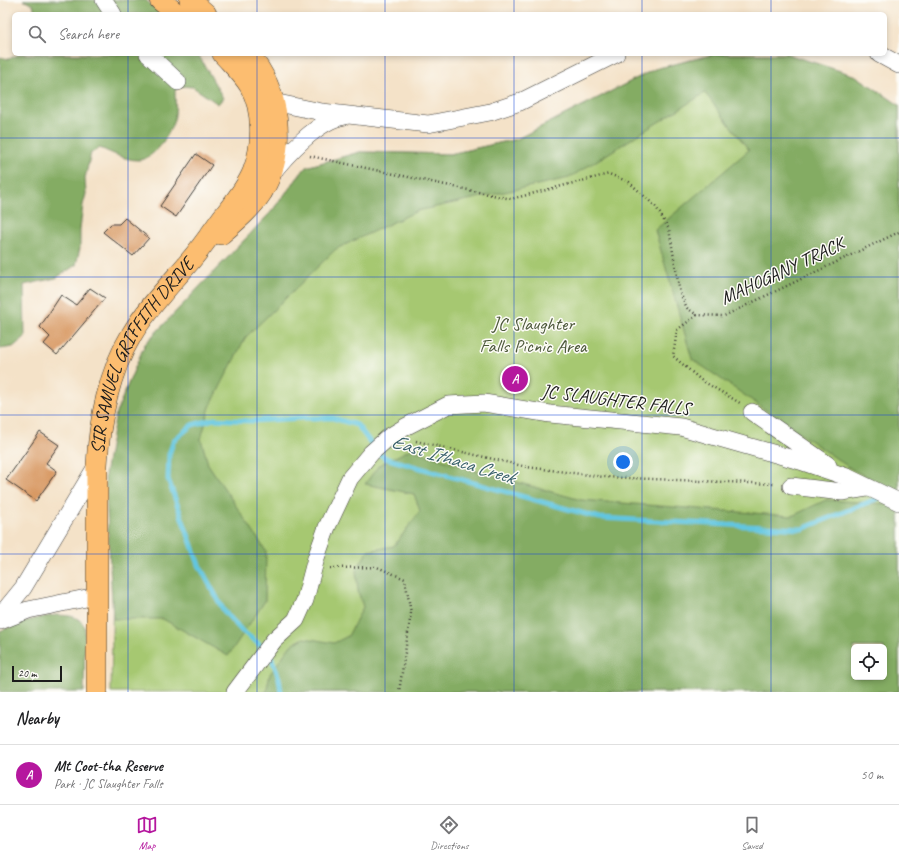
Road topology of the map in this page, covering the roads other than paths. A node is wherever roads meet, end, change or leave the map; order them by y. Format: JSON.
{"nodes":[{"id":1,"x":104,"y":0,"type":"edge"},
{"id":2,"x":160,"y":0,"type":"edge"},
{"id":3,"x":190,"y":0,"type":"edge"},
{"id":4,"x":113,"y":12,"type":"edge"},
{"id":5,"x":174,"y":12,"type":"edge"},
{"id":6,"x":204,"y":12,"type":"edge"},
{"id":7,"x":150,"y":56,"type":"edge"},
{"id":8,"x":225,"y":56,"type":"edge"},
{"id":9,"x":249,"y":56,"type":"edge"},
{"id":10,"x":612,"y":56,"type":"edge"},
{"id":11,"x":883,"y":56,"type":"edge"},
{"id":12,"x":899,"y":65,"type":"edge"},
{"id":13,"x":178,"y":82,"type":"dead end"},
{"id":14,"x":253,"y":92,"type":"junction"},
{"id":15,"x":273,"y":102,"type":"junction"},
{"id":16,"x":349,"y":115,"type":"junction"},
{"id":17,"x":268,"y":178,"type":"junction"},
{"id":18,"x":191,"y":260,"type":"junction"},
{"id":19,"x":752,"y":412,"type":"road end"},
{"id":20,"x":97,"y":465,"type":"junction"},
{"id":21,"x":847,"y":477,"type":"junction"},
{"id":22,"x":790,"y":486,"type":"road end"},
{"id":23,"x":867,"y":488,"type":"junction"},
{"id":24,"x":899,"y":502,"type":"edge"},
{"id":25,"x":96,"y":596,"type":"junction"},
{"id":26,"x":3,"y":608,"type":"edge"},
{"id":27,"x":0,"y":621,"type":"edge"},
{"id":28,"x":97,"y":692,"type":"edge"},
{"id":29,"x":234,"y":692,"type":"edge"}],
"edges":[{"from":1,"to":4,"type":"street"},
{"from":2,"to":5,"type":"main road"},
{"from":3,"to":6,"type":"main road"},
{"from":7,"to":13,"type":"street"},
{"from":8,"to":14,"type":"main road","name":"SIR SAMUEL GRIFFITH DRIVE"},
{"from":9,"to":15,"type":"main road"},
{"from":10,"to":16,"type":"street"},
{"from":11,"to":12,"type":"street"},
{"from":14,"to":15,"type":"main road"},
{"from":14,"to":18,"type":"main road","name":"SIR SAMUEL GRIFFITH DRIVE"},
{"from":15,"to":16,"type":"street"},
{"from":15,"to":17,"type":"main road"},
{"from":16,"to":17,"type":"street"},
{"from":17,"to":18,"type":"main road"},
{"from":18,"to":20,"type":"main road","name":"SIR SAMUEL GRIFFITH DRIVE"},
{"from":19,"to":21,"type":"street"},
{"from":20,"to":25,"type":"main road","name":"SIR SAMUEL GRIFFITH DRIVE"},
{"from":20,"to":26,"type":"street"},
{"from":21,"to":23,"type":"street","name":"JC SLAUGHTER FALLS"},
{"from":21,"to":29,"type":"street","name":"JC SLAUGHTER FALLS"},
{"from":22,"to":23,"type":"street"},
{"from":23,"to":24,"type":"street","name":"JC SLAUGHTER FALLS"},
{"from":25,"to":27,"type":"street"},
{"from":25,"to":28,"type":"main road","name":"SIR SAMUEL GRIFFITH DRIVE"}]}
